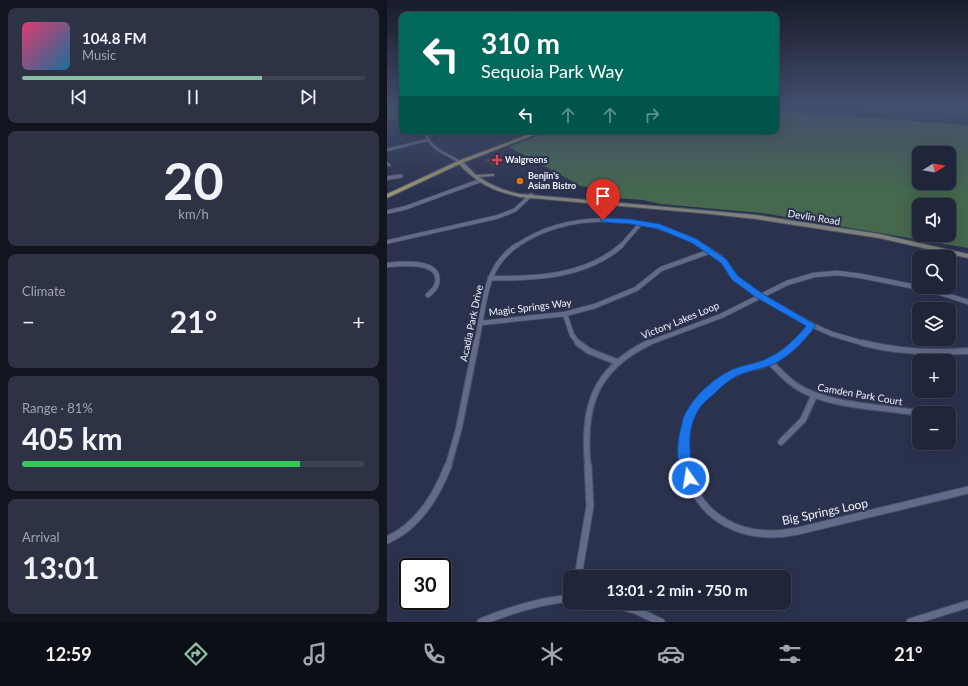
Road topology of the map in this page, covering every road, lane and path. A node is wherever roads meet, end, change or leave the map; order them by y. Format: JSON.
{"nodes":[{"id":1,"x":426,"y":135,"type":"edge"},
{"id":2,"x":525,"y":135,"type":"edge"},
{"id":3,"x":531,"y":135,"type":"edge"},
{"id":4,"x":427,"y":140,"type":"junction"},
{"id":5,"x":387,"y":150,"type":"edge"},
{"id":6,"x":458,"y":161,"type":"junction"},
{"id":7,"x":401,"y":176,"type":"dead end"},
{"id":8,"x":387,"y":178,"type":"edge"},
{"id":9,"x":479,"y":178,"type":"junction"},
{"id":10,"x":387,"y":192,"type":"edge"},
{"id":11,"x":387,"y":196,"type":"edge"},
{"id":12,"x":530,"y":196,"type":"junction"},
{"id":13,"x":387,"y":212,"type":"edge"},
{"id":14,"x":641,"y":223,"type":"junction"},
{"id":15,"x":387,"y":242,"type":"edge"},
{"id":16,"x":711,"y":251,"type":"junction"},
{"id":17,"x":968,"y":256,"type":"edge"},
{"id":18,"x":387,"y":265,"type":"edge"},
{"id":19,"x":490,"y":278,"type":"junction"},
{"id":20,"x":428,"y":295,"type":"dead end"},
{"id":21,"x":760,"y":296,"type":"junction"},
{"id":22,"x":968,"y":302,"type":"edge"},
{"id":23,"x":565,"y":314,"type":"junction"},
{"id":24,"x":481,"y":322,"type":"junction"},
{"id":25,"x":811,"y":325,"type":"junction"},
{"id":26,"x":968,"y":352,"type":"edge"},
{"id":27,"x":617,"y":362,"type":"junction"},
{"id":28,"x":770,"y":362,"type":"junction"},
{"id":29,"x":814,"y":396,"type":"junction"},
{"id":30,"x":912,"y":412,"type":"dead end"},
{"id":31,"x":781,"y":442,"type":"dead end"},
{"id":32,"x":968,"y":490,"type":"edge"},
{"id":33,"x":387,"y":540,"type":"edge"},
{"id":34,"x":580,"y":570,"type":"edge"},
{"id":35,"x":563,"y":599,"type":"edge"},
{"id":36,"x":968,"y":604,"type":"edge"},
{"id":37,"x":635,"y":610,"type":"edge"},
{"id":38,"x":481,"y":622,"type":"edge"},
{"id":39,"x":661,"y":622,"type":"edge"},
{"id":40,"x":909,"y":622,"type":"edge"}],
"edges":[{"from":1,"to":4,"type":"street"},
{"from":2,"to":6,"type":"main road"},
{"from":3,"to":6,"type":"main road"},
{"from":4,"to":5,"type":"street"},
{"from":4,"to":6,"type":"street"},
{"from":6,"to":9,"type":"main road","name":"Devlin Road"},
{"from":6,"to":10,"type":"main road"},
{"from":6,"to":11,"type":"main road"},
{"from":7,"to":8,"type":"street"},
{"from":9,"to":12,"type":"main road","name":"Devlin Road"},
{"from":9,"to":12,"type":"main road","name":"Devlin Road"},
{"from":9,"to":13,"type":"street"},
{"from":12,"to":15,"type":"street"},
{"from":12,"to":17,"type":"main road","name":"Devlin Road"},
{"from":14,"to":16,"type":"street","name":"Acadia Park Drive"},
{"from":14,"to":19,"type":"street"},
{"from":14,"to":19,"type":"street","name":"Acadia Park Drive"},
{"from":16,"to":21,"type":"street","name":"Acadia Park Drive"},
{"from":16,"to":23,"type":"street","name":"Magic Springs Way"},
{"from":18,"to":20,"type":"street"},
{"from":19,"to":24,"type":"street","name":"Acadia Park Drive"},
{"from":21,"to":22,"type":"street","name":"Victory Lakes Loop"},
{"from":21,"to":25,"type":"street","name":"Acadia Park Drive"},
{"from":21,"to":27,"type":"street","name":"Victory Lakes Loop"},
{"from":23,"to":24,"type":"street","name":"Magic Springs Way"},
{"from":23,"to":27,"type":"street"},
{"from":24,"to":33,"type":"street","name":"Acadia Park Drive"},
{"from":25,"to":26,"type":"street","name":"Acadia Park Drive"},
{"from":25,"to":28,"type":"street","name":"Big Springs Loop"},
{"from":27,"to":34,"type":"street","name":"Victory Lakes Loop"},
{"from":28,"to":29,"type":"street","name":"Camden Park Court"},
{"from":28,"to":32,"type":"street","name":"Big Springs Loop"},
{"from":29,"to":30,"type":"street","name":"Camden Park Court"},
{"from":29,"to":31,"type":"street"},
{"from":35,"to":38,"type":"street"},
{"from":36,"to":40,"type":"street"},
{"from":37,"to":39,"type":"street"}]}
